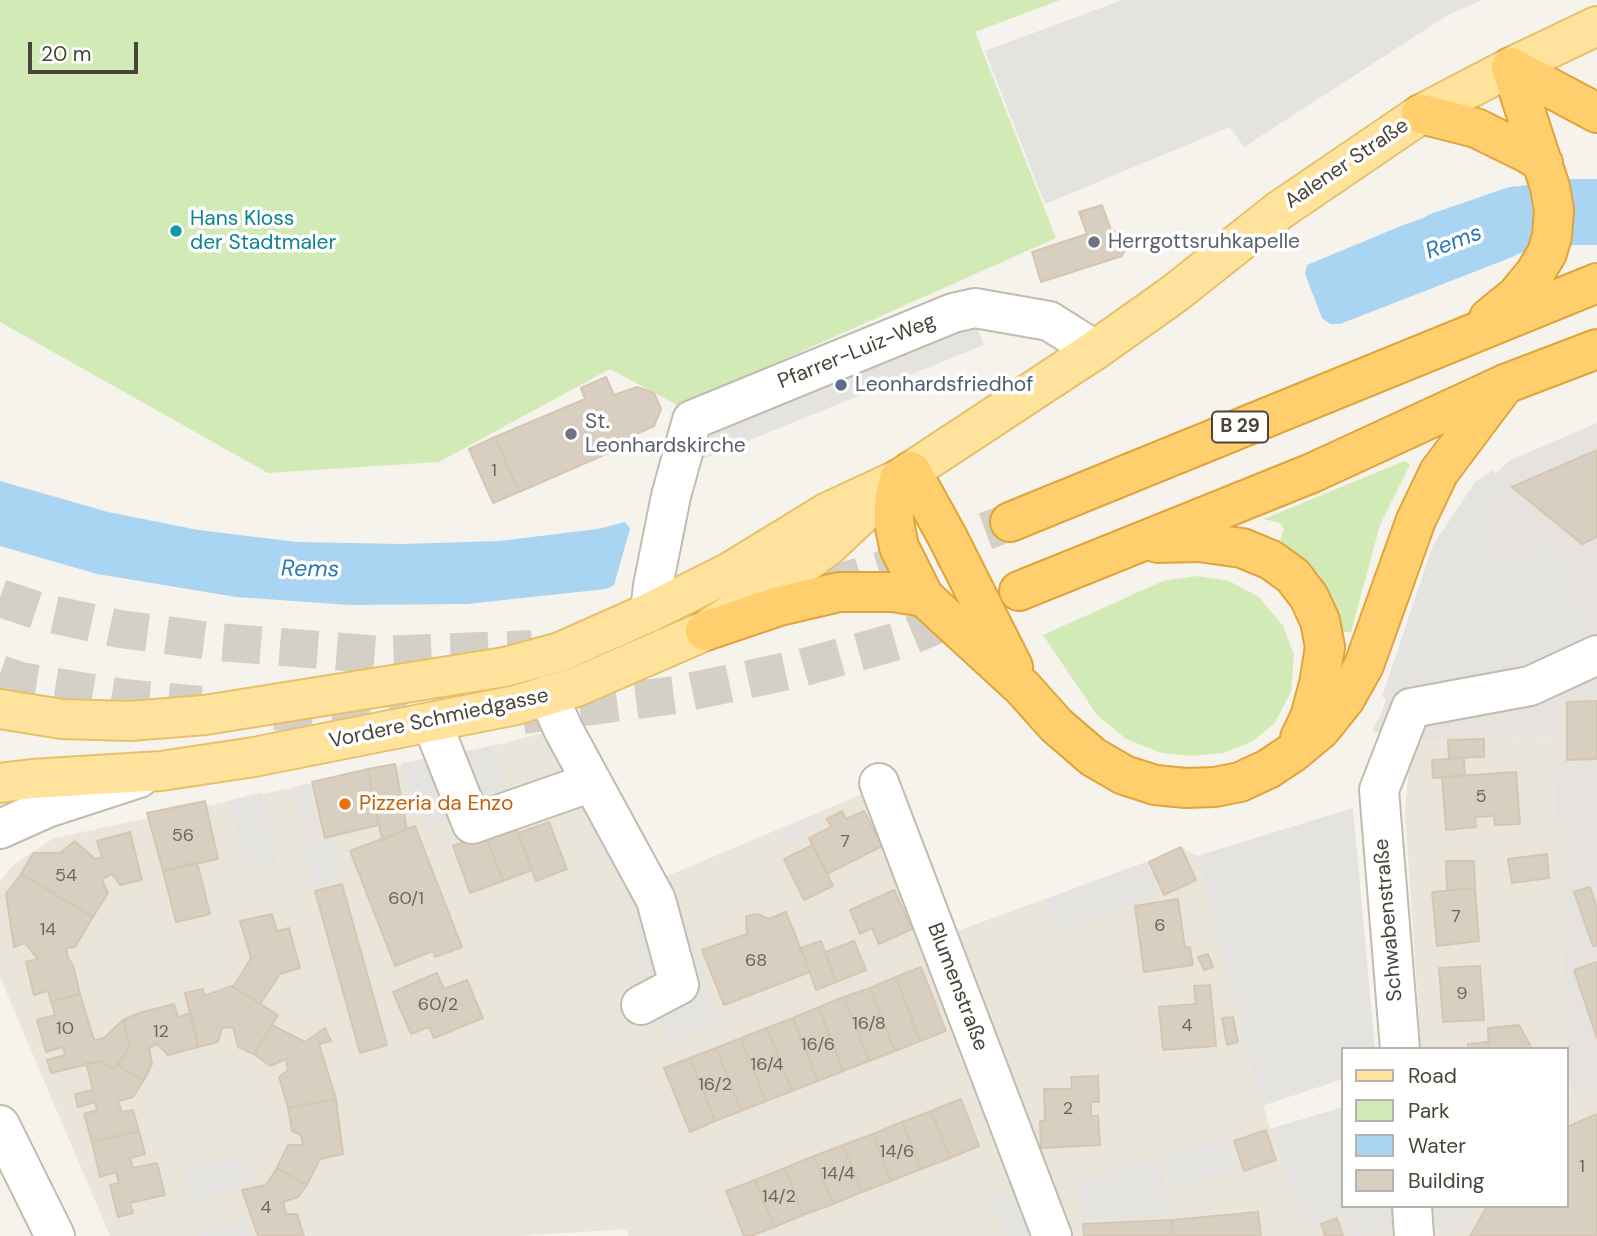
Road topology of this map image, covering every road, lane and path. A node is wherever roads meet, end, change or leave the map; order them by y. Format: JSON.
{"nodes":[{"id":1,"x":1595,"y":27,"type":"edge"},
{"id":2,"x":1511,"y":67,"type":"junction"},
{"id":3,"x":1597,"y":113,"type":"edge"},
{"id":4,"x":1421,"y":114,"type":"junction"},
{"id":5,"x":1543,"y":163,"type":"junction"},
{"id":6,"x":1597,"y":283,"type":"edge"},
{"id":7,"x":1471,"y":333,"type":"junction"},
{"id":8,"x":1597,"y":349,"type":"edge"},
{"id":9,"x":1096,"y":350,"type":"junction"},
{"id":10,"x":1505,"y":384,"type":"junction"},
{"id":11,"x":905,"y":475,"type":"junction"},
{"id":12,"x":1010,"y":522,"type":"tunnel mouth"},
{"id":13,"x":1138,"y":543,"type":"junction"},
{"id":14,"x":1019,"y":591,"type":"dead end"},
{"id":15,"x":924,"y":597,"type":"junction"},
{"id":16,"x":650,"y":612,"type":"junction"},
{"id":17,"x":705,"y":631,"type":"junction"},
{"id":18,"x":1597,"y":655,"type":"edge"},
{"id":19,"x":1023,"y":688,"type":"junction"},
{"id":20,"x":548,"y":695,"type":"junction"},
{"id":21,"x":0,"y":709,"type":"edge"},
{"id":22,"x":432,"y":723,"type":"junction"},
{"id":23,"x":1292,"y":753,"type":"junction"},
{"id":24,"x":161,"y":771,"type":"junction"},
{"id":25,"x":592,"y":782,"type":"junction"},
{"id":26,"x":0,"y":783,"type":"edge"},
{"id":27,"x":879,"y":783,"type":"dead end"},
{"id":28,"x":0,"y":829,"type":"edge"},
{"id":29,"x":641,"y":1005,"type":"dead end"},
{"id":30,"x":1400,"y":1047,"type":"edge"},
{"id":31,"x":0,"y":1125,"type":"edge"},
{"id":32,"x":1412,"y":1208,"type":"edge"},
{"id":33,"x":55,"y":1236,"type":"edge"},
{"id":34,"x":1052,"y":1236,"type":"edge"},
{"id":35,"x":1414,"y":1236,"type":"edge"}],
"edges":[{"from":1,"to":2,"type":"main road","name":"Aalener Straße"},
{"from":2,"to":3,"type":"highway"},
{"from":2,"to":4,"type":"main road","name":"Aalener Straße"},
{"from":2,"to":5,"type":"highway"},
{"from":4,"to":5,"type":"highway"},
{"from":4,"to":9,"type":"main road","name":"Aalener Straße"},
{"from":5,"to":7,"type":"highway"},
{"from":6,"to":7,"type":"highway","number":"B 29"},
{"from":7,"to":12,"type":"highway","number":"B 29"},
{"from":8,"to":10,"type":"highway"},
{"from":9,"to":11,"type":"main road","name":"Aalener Straße"},
{"from":9,"to":16,"type":"street","name":"Pfarrer-Luiz-Weg"},
{"from":10,"to":13,"type":"highway"},
{"from":10,"to":23,"type":"highway"},
{"from":11,"to":15,"type":"highway"},
{"from":11,"to":16,"type":"main road","name":"Vordere Schmiedgasse"},
{"from":11,"to":17,"type":"main road","name":"Vordere Schmiedgasse"},
{"from":11,"to":19,"type":"highway"},
{"from":13,"to":14,"type":"highway"},
{"from":13,"to":23,"type":"highway"},
{"from":15,"to":17,"type":"highway"},
{"from":15,"to":19,"type":"highway"},
{"from":16,"to":21,"type":"main road","name":"Vordere Schmiedgasse"},
{"from":17,"to":20,"type":"main road","name":"Vordere Schmiedgasse"},
{"from":18,"to":30,"type":"street","name":"Schwabenstraße"},
{"from":19,"to":23,"type":"highway"},
{"from":20,"to":22,"type":"main road","name":"Vordere Schmiedgasse"},
{"from":20,"to":25,"type":"street"},
{"from":22,"to":24,"type":"main road","name":"Vordere Schmiedgasse"},
{"from":22,"to":25,"type":"street"},
{"from":24,"to":26,"type":"main road","name":"Vordere Schmiedgasse"},
{"from":24,"to":28,"type":"street"},
{"from":25,"to":29,"type":"street"},
{"from":27,"to":34,"type":"street","name":"Blumenstraße"},
{"from":31,"to":33,"type":"street"},
{"from":32,"to":35,"type":"street"}]}
